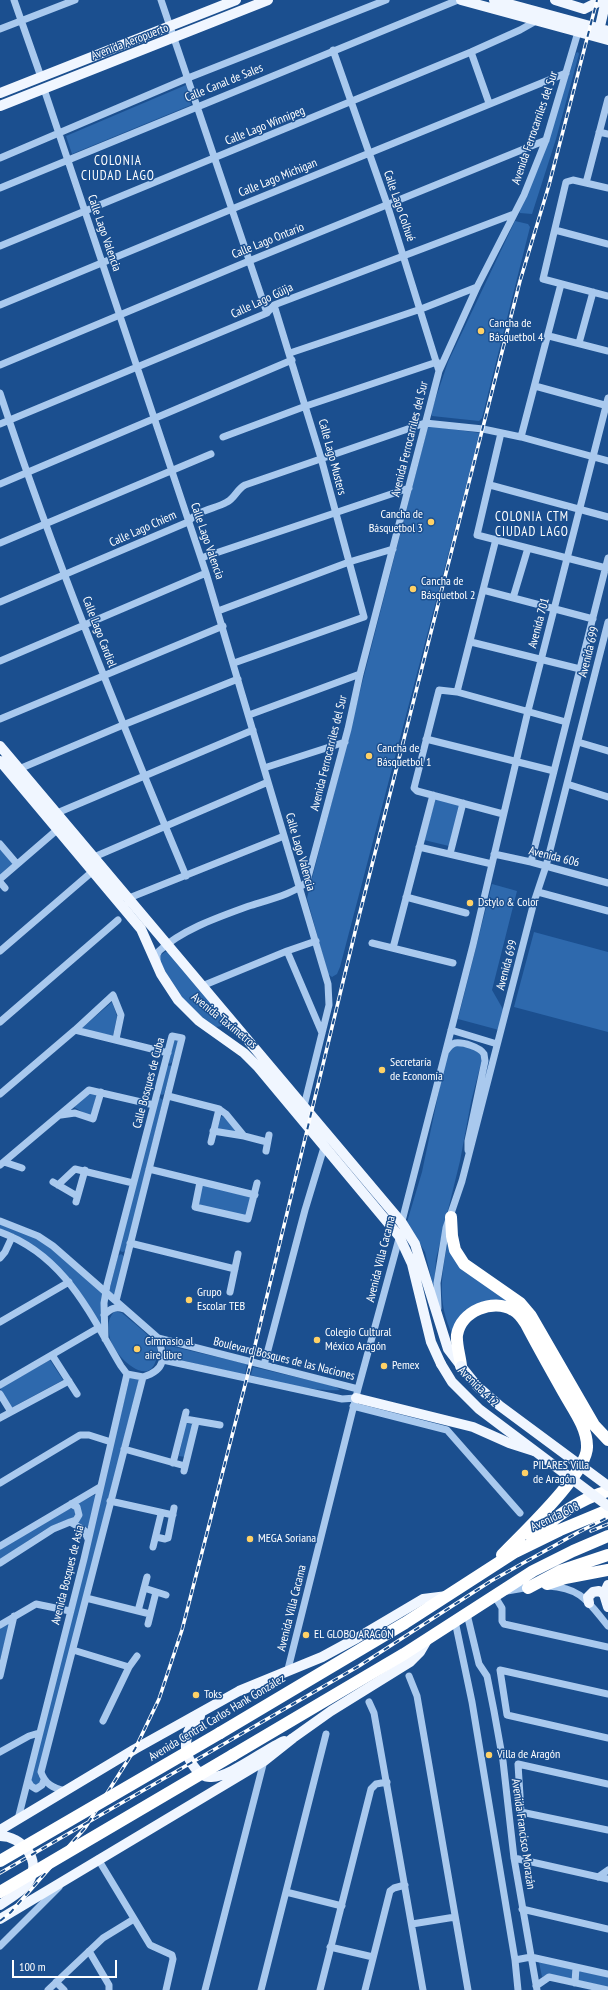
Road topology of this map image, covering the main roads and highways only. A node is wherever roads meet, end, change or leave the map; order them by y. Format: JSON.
{"nodes":[{"id":1,"x":236,"y":0,"type":"edge"},
{"id":2,"x":268,"y":0,"type":"edge"},
{"id":3,"x":461,"y":0,"type":"edge"},
{"id":4,"x":494,"y":0,"type":"edge"},
{"id":5,"x":555,"y":0,"type":"edge"},
{"id":6,"x":602,"y":0,"type":"edge"},
{"id":7,"x":606,"y":0,"type":"edge"},
{"id":8,"x":585,"y":4,"type":"edge"},
{"id":9,"x":606,"y":11,"type":"edge"},
{"id":10,"x":579,"y":28,"type":"junction"},
{"id":11,"x":601,"y":32,"type":"edge"},
{"id":12,"x":608,"y":40,"type":"edge"},
{"id":13,"x":0,"y":93,"type":"edge"},
{"id":14,"x":0,"y":106,"type":"edge"},
{"id":15,"x":0,"y":746,"type":"edge"},
{"id":16,"x":0,"y":761,"type":"edge"},
{"id":17,"x":156,"y":933,"type":"junction"},
{"id":18,"x":147,"y":940,"type":"junction"},
{"id":19,"x":229,"y":1017,"type":"junction"},
{"id":20,"x":212,"y":1030,"type":"junction"},
{"id":21,"x":327,"y":1141,"type":"junction"},
{"id":22,"x":452,"y":1216,"type":"road end"},
{"id":23,"x":402,"y":1224,"type":"joint"},
{"id":24,"x":399,"y":1236,"type":"joint"},
{"id":25,"x":461,"y":1366,"type":"junction"},
{"id":26,"x":356,"y":1398,"type":"road end"},
{"id":27,"x":608,"y":1440,"type":"edge"},
{"id":28,"x":534,"y":1451,"type":"junction"},
{"id":29,"x":608,"y":1486,"type":"edge"},
{"id":30,"x":608,"y":1491,"type":"edge"},
{"id":31,"x":608,"y":1506,"type":"edge"},
{"id":32,"x":608,"y":1510,"type":"edge"},
{"id":33,"x":608,"y":1536,"type":"edge"},
{"id":34,"x":518,"y":1550,"type":"junction"},
{"id":35,"x":608,"y":1555,"type":"edge"},
{"id":36,"x":492,"y":1566,"type":"junction"},
{"id":37,"x":608,"y":1570,"type":"edge"},
{"id":38,"x":608,"y":1584,"type":"edge"},
{"id":39,"x":542,"y":1586,"type":"road end"},
{"id":40,"x":528,"y":1588,"type":"road end"},
{"id":41,"x":604,"y":1594,"type":"junction"},
{"id":42,"x":447,"y":1596,"type":"junction"},
{"id":43,"x":589,"y":1603,"type":"road end"},
{"id":44,"x":608,"y":1608,"type":"edge"},
{"id":45,"x":427,"y":1640,"type":"junction"},
{"id":46,"x":215,"y":1704,"type":"junction"},
{"id":47,"x":292,"y":1738,"type":"junction"},
{"id":48,"x":0,"y":1830,"type":"edge"},
{"id":49,"x":0,"y":1836,"type":"edge"},
{"id":50,"x":0,"y":1861,"type":"edge"},
{"id":51,"x":0,"y":1892,"type":"edge"},
{"id":52,"x":0,"y":1905,"type":"edge"},
{"id":53,"x":0,"y":1918,"type":"edge"}],
"edges":[{"from":1,"to":13,"type":"main road","name":"Avenida Aeropuerto"},
{"from":2,"to":14,"type":"main road","name":"Avenida Aeropuerto"},
{"from":3,"to":10,"type":"main road"},
{"from":4,"to":10,"type":"main road"},
{"from":5,"to":8,"type":"main road"},
{"from":6,"to":8,"type":"main road"},
{"from":7,"to":9,"type":"main road"},
{"from":8,"to":10,"type":"main road"},
{"from":9,"to":11,"type":"main road"},
{"from":10,"to":11,"type":"main road"},
{"from":11,"to":12,"type":"main road"},
{"from":15,"to":17,"type":"main road","name":"Avenida Taxímetros"},
{"from":16,"to":18,"type":"main road","name":"Avenida Taxímetros"},
{"from":17,"to":18,"type":"main road"},
{"from":17,"to":19,"type":"main road","name":"Avenida Taxímetros"},
{"from":18,"to":20,"type":"main road","name":"Avenida Taxímetros"},
{"from":19,"to":20,"type":"main road"},
{"from":19,"to":21,"type":"main road","name":"Avenida Taxímetros"},
{"from":20,"to":21,"type":"main road","name":"Avenida Taxímetros"},
{"from":21,"to":23,"type":"main road","name":"Avenida Taxímetros"},
{"from":21,"to":24,"type":"main road","name":"Avenida Taxímetros"},
{"from":22,"to":27,"type":"highway"},
{"from":23,"to":25,"type":"main road","name":"Avenida 412"},
{"from":24,"to":28,"type":"main road","name":"Avenida 412","bridge":true},
{"from":25,"to":29,"type":"main road","name":"Avenida 412","bridge":true},
{"from":25,"to":36,"type":"highway"},
{"from":26,"to":28,"type":"main road"},
{"from":28,"to":31,"type":"main road","name":"Avenida 412","bridge":true},
{"from":30,"to":34,"type":"highway"},
{"from":32,"to":34,"type":"highway","name":"Avenida 608"},
{"from":33,"to":45,"type":"highway"},
{"from":34,"to":36,"type":"highway","name":"Avenida Central Carlos Hank González"},
{"from":35,"to":40,"type":"highway"},
{"from":36,"to":42,"type":"highway","name":"Avenida Central Carlos Hank González"},
{"from":37,"to":39,"type":"highway"},
{"from":38,"to":41,"type":"main road"},
{"from":41,"to":43,"type":"main road"},
{"from":41,"to":44,"type":"main road"},
{"from":42,"to":46,"type":"main road","name":"Avenida Central Carlos Hank González"},
{"from":42,"to":50,"type":"highway","name":"Avenida Central Carlos Hank González","bridge":true},
{"from":45,"to":47,"type":"main road"},
{"from":45,"to":51,"type":"highway","bridge":true},
{"from":46,"to":47,"type":"main road"},
{"from":46,"to":48,"type":"main road","name":"Avenida Central Carlos Hank González"},
{"from":47,"to":53,"type":"main road"},
{"from":49,"to":52,"type":"main road"}]}
